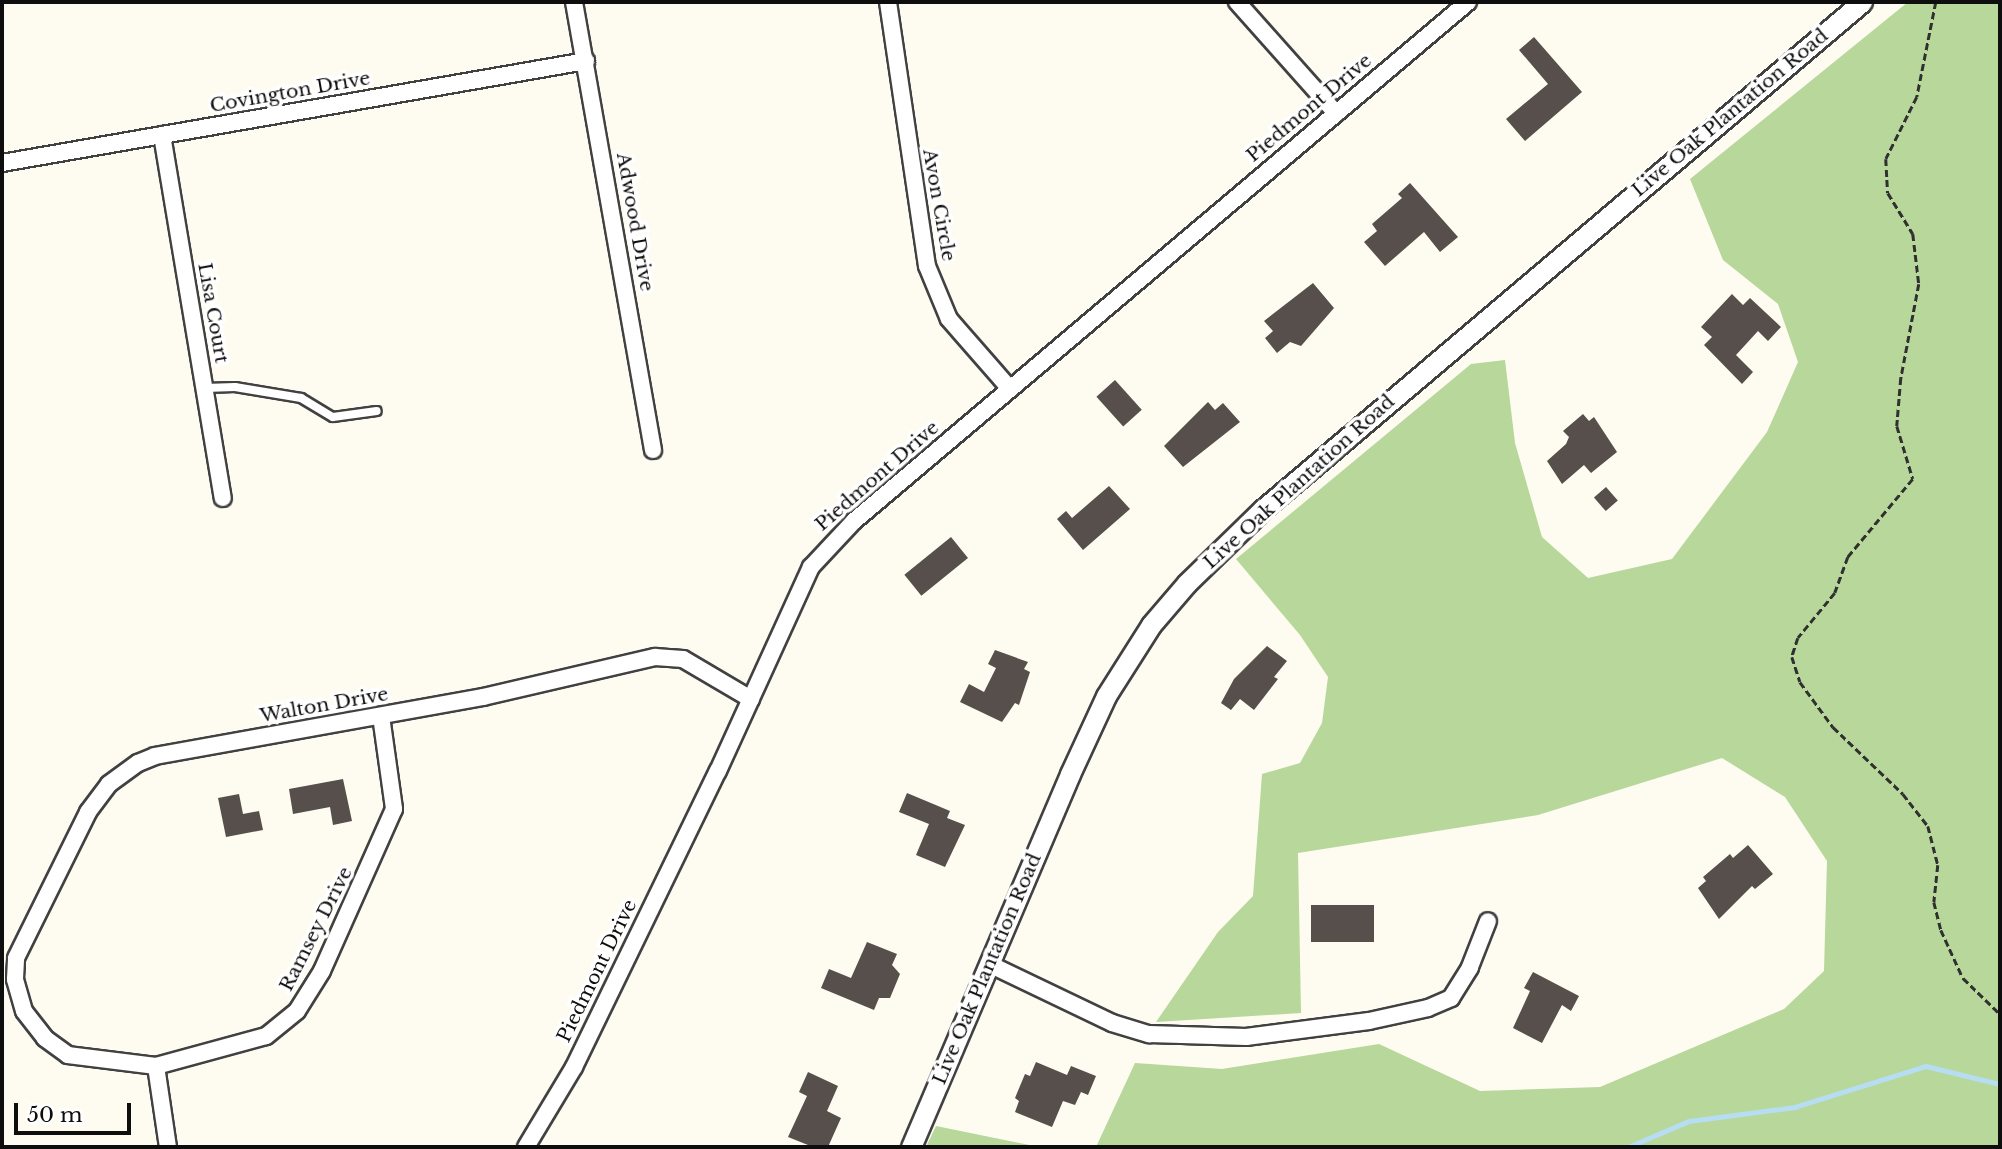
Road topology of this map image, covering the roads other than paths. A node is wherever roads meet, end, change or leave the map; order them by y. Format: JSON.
{"nodes":[{"id":1,"x":574,"y":2,"type":"edge"},
{"id":2,"x":888,"y":2,"type":"edge"},
{"id":3,"x":1237,"y":2,"type":"edge"},
{"id":4,"x":1468,"y":2,"type":"edge"},
{"id":5,"x":1862,"y":2,"type":"edge"},
{"id":6,"x":586,"y":61,"type":"junction"},
{"id":7,"x":1336,"y":113,"type":"junction"},
{"id":8,"x":162,"y":135,"type":"junction"},
{"id":9,"x":2,"y":163,"type":"edge"},
{"id":10,"x":205,"y":387,"type":"junction"},
{"id":11,"x":1010,"y":389,"type":"junction"},
{"id":12,"x":377,"y":411,"type":"dead end"},
{"id":13,"x":653,"y":450,"type":"dead end"},
{"id":14,"x":223,"y":498,"type":"dead end"},
{"id":15,"x":751,"y":699,"type":"junction"},
{"id":16,"x":381,"y":716,"type":"junction"},
{"id":17,"x":1488,"y":921,"type":"dead end"},
{"id":18,"x":989,"y":964,"type":"junction"},
{"id":19,"x":156,"y":1066,"type":"junction"},
{"id":20,"x":168,"y":1147,"type":"edge"},
{"id":21,"x":526,"y":1147,"type":"edge"},
{"id":22,"x":911,"y":1147,"type":"edge"}],
"edges":[{"from":1,"to":6,"type":"street","name":"Adwood Drive"},
{"from":2,"to":11,"type":"street","name":"Avon Circle"},
{"from":3,"to":7,"type":"street"},
{"from":4,"to":7,"type":"street","name":"Piedmont Drive"},
{"from":5,"to":18,"type":"street","name":"Live Oak Plantation Road"},
{"from":6,"to":8,"type":"street","name":"Covington Drive"},
{"from":6,"to":13,"type":"street","name":"Adwood Drive"},
{"from":7,"to":11,"type":"street","name":"Piedmont Drive"},
{"from":8,"to":9,"type":"street","name":"Covington Drive"},
{"from":8,"to":10,"type":"street","name":"Lisa Court"},
{"from":10,"to":12,"type":"lane"},
{"from":10,"to":14,"type":"street","name":"Lisa Court"},
{"from":11,"to":15,"type":"street","name":"Piedmont Drive"},
{"from":15,"to":16,"type":"street","name":"Walton Drive"},
{"from":15,"to":21,"type":"street","name":"Piedmont Drive"},
{"from":16,"to":19,"type":"street","name":"Ramsey Drive"},
{"from":16,"to":19,"type":"street","name":"Walton Drive"},
{"from":17,"to":18,"type":"street"},
{"from":18,"to":22,"type":"street","name":"Live Oak Plantation Road"},
{"from":19,"to":20,"type":"street"}]}
